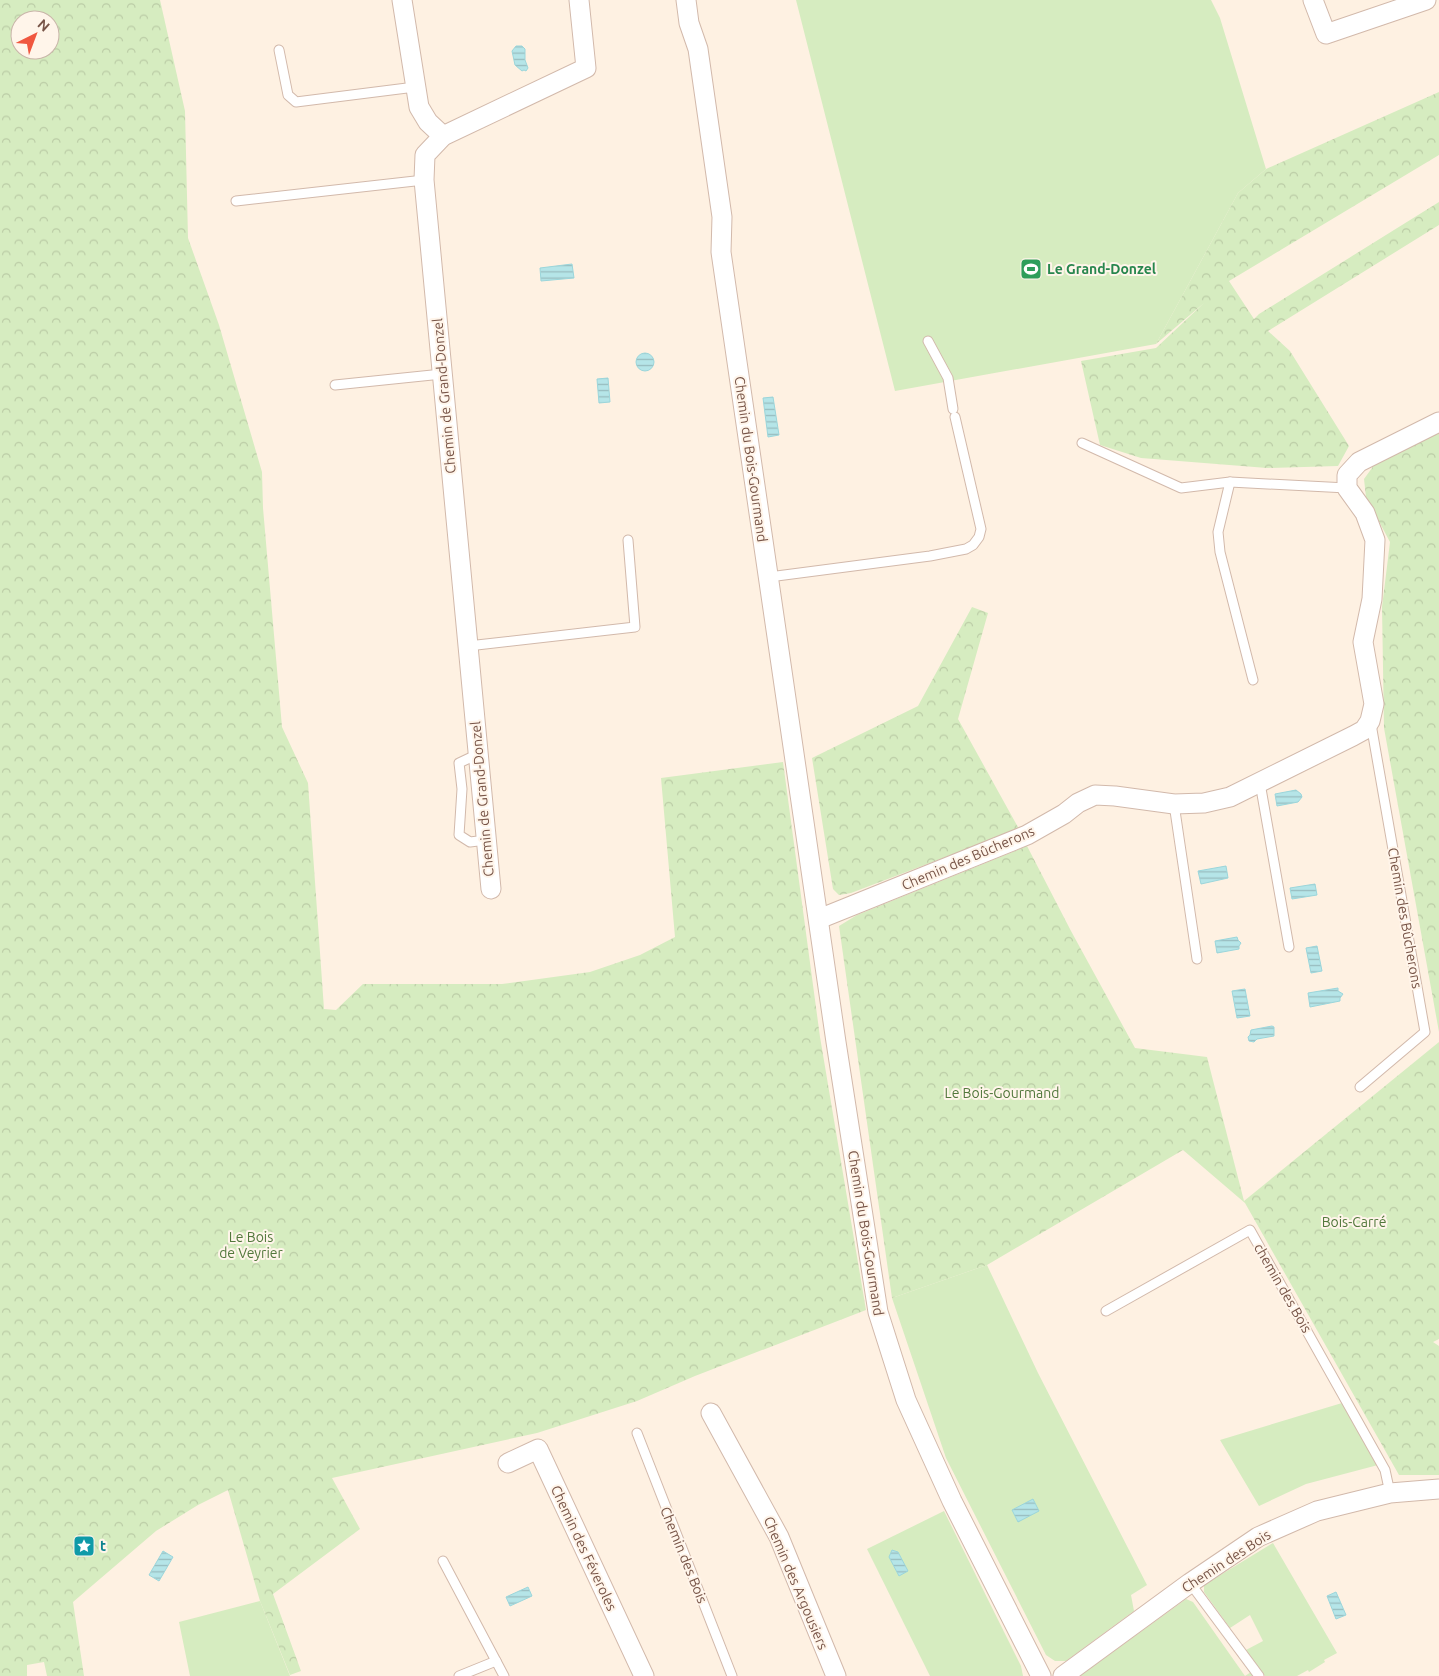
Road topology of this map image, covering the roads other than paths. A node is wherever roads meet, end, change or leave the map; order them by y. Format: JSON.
{"nodes":[{"id":1,"x":402,"y":0,"type":"edge"},
{"id":2,"x":578,"y":0,"type":"edge"},
{"id":3,"x":686,"y":0,"type":"edge"},
{"id":4,"x":1313,"y":0,"type":"edge"},
{"id":5,"x":1426,"y":0,"type":"edge"},
{"id":6,"x":279,"y":50,"type":"dead end"},
{"id":7,"x":415,"y":86,"type":"junction"},
{"id":8,"x":443,"y":136,"type":"junction"},
{"id":9,"x":424,"y":180,"type":"junction"},
{"id":10,"x":236,"y":201,"type":"dead end"},
{"id":11,"x":928,"y":340,"type":"dead end"},
{"id":12,"x":442,"y":374,"type":"junction"},
{"id":13,"x":335,"y":385,"type":"dead end"},
{"id":14,"x":1439,"y":422,"type":"edge"},
{"id":15,"x":1082,"y":443,"type":"dead end"},
{"id":16,"x":1230,"y":482,"type":"junction"},
{"id":17,"x":1347,"y":488,"type":"junction"},
{"id":18,"x":628,"y":540,"type":"dead end"},
{"id":19,"x":768,"y":578,"type":"junction"},
{"id":20,"x":468,"y":646,"type":"junction"},
{"id":21,"x":1253,"y":680,"type":"dead end"},
{"id":22,"x":1370,"y":721,"type":"junction"},
{"id":23,"x":478,"y":754,"type":"junction"},
{"id":24,"x":1260,"y":782,"type":"junction"},
{"id":25,"x":1174,"y":804,"type":"junction"},
{"id":26,"x":486,"y":840,"type":"junction"},
{"id":27,"x":491,"y":889,"type":"dead end"},
{"id":28,"x":819,"y":919,"type":"junction"},
{"id":29,"x":1288,"y":947,"type":"dead end"},
{"id":30,"x":1197,"y":958,"type":"dead end"},
{"id":31,"x":1360,"y":1087,"type":"dead end"},
{"id":32,"x":1106,"y":1311,"type":"dead end"},
{"id":33,"x":711,"y":1413,"type":"dead end"},
{"id":34,"x":637,"y":1433,"type":"dead end"},
{"id":35,"x":508,"y":1463,"type":"dead end"},
{"id":36,"x":1439,"y":1489,"type":"edge"},
{"id":37,"x":1390,"y":1493,"type":"junction"},
{"id":38,"x":443,"y":1561,"type":"dead end"},
{"id":39,"x":1190,"y":1583,"type":"junction"},
{"id":40,"x":496,"y":1661,"type":"junction"},
{"id":41,"x":459,"y":1676,"type":"edge"},
{"id":42,"x":504,"y":1676,"type":"edge"},
{"id":43,"x":644,"y":1676,"type":"edge"},
{"id":44,"x":732,"y":1676,"type":"edge"},
{"id":45,"x":836,"y":1676,"type":"edge"},
{"id":46,"x":1041,"y":1676,"type":"edge"},
{"id":47,"x":1063,"y":1676,"type":"edge"},
{"id":48,"x":1259,"y":1676,"type":"edge"}],
"edges":[{"from":1,"to":7,"type":"street"},
{"from":2,"to":8,"type":"street","name":"Chemin de Grand-Donzel"},
{"from":3,"to":19,"type":"street","name":"Chemin du Bois-Gourmand"},
{"from":4,"to":5,"type":"street"},
{"from":6,"to":7,"type":"lane"},
{"from":7,"to":8,"type":"street"},
{"from":8,"to":9,"type":"street","name":"Chemin de Grand-Donzel"},
{"from":9,"to":10,"type":"lane"},
{"from":9,"to":12,"type":"street","name":"Chemin de Grand-Donzel"},
{"from":11,"to":19,"type":"lane"},
{"from":12,"to":13,"type":"lane"},
{"from":12,"to":20,"type":"street","name":"Chemin de Grand-Donzel"},
{"from":14,"to":17,"type":"street"},
{"from":15,"to":16,"type":"lane"},
{"from":16,"to":17,"type":"lane"},
{"from":16,"to":21,"type":"lane"},
{"from":17,"to":22,"type":"street","name":"Chemin des Bûcherons"},
{"from":18,"to":20,"type":"lane"},
{"from":19,"to":28,"type":"street","name":"Chemin du Bois-Gourmand"},
{"from":20,"to":23,"type":"street","name":"Chemin de Grand-Donzel"},
{"from":22,"to":24,"type":"street","name":"Chemin des Bûcherons"},
{"from":22,"to":31,"type":"lane","name":"Chemin des Bûcherons"},
{"from":23,"to":26,"type":"street","name":"Chemin de Grand-Donzel"},
{"from":23,"to":26,"type":"lane"},
{"from":24,"to":25,"type":"street","name":"Chemin des Bûcherons"},
{"from":24,"to":29,"type":"lane"},
{"from":25,"to":28,"type":"street","name":"Chemin des Bûcherons"},
{"from":25,"to":30,"type":"lane"},
{"from":26,"to":27,"type":"street","name":"Chemin de Grand-Donzel"},
{"from":28,"to":46,"type":"street","name":"Chemin du Bois-Gourmand"},
{"from":32,"to":37,"type":"lane","name":"chemin des Bois"},
{"from":33,"to":45,"type":"street","name":"Chemin des Argousiers"},
{"from":34,"to":44,"type":"lane","name":"Chemin des Bois"},
{"from":35,"to":43,"type":"street","name":"Chemin des Féveroles"},
{"from":36,"to":37,"type":"street","name":"Chemin des Bois"},
{"from":37,"to":39,"type":"street","name":"Chemin des Bois"},
{"from":38,"to":40,"type":"lane"},
{"from":39,"to":47,"type":"street","name":"Chemin des Bois"},
{"from":39,"to":48,"type":"lane"},
{"from":40,"to":41,"type":"lane"},
{"from":40,"to":42,"type":"lane"}]}
